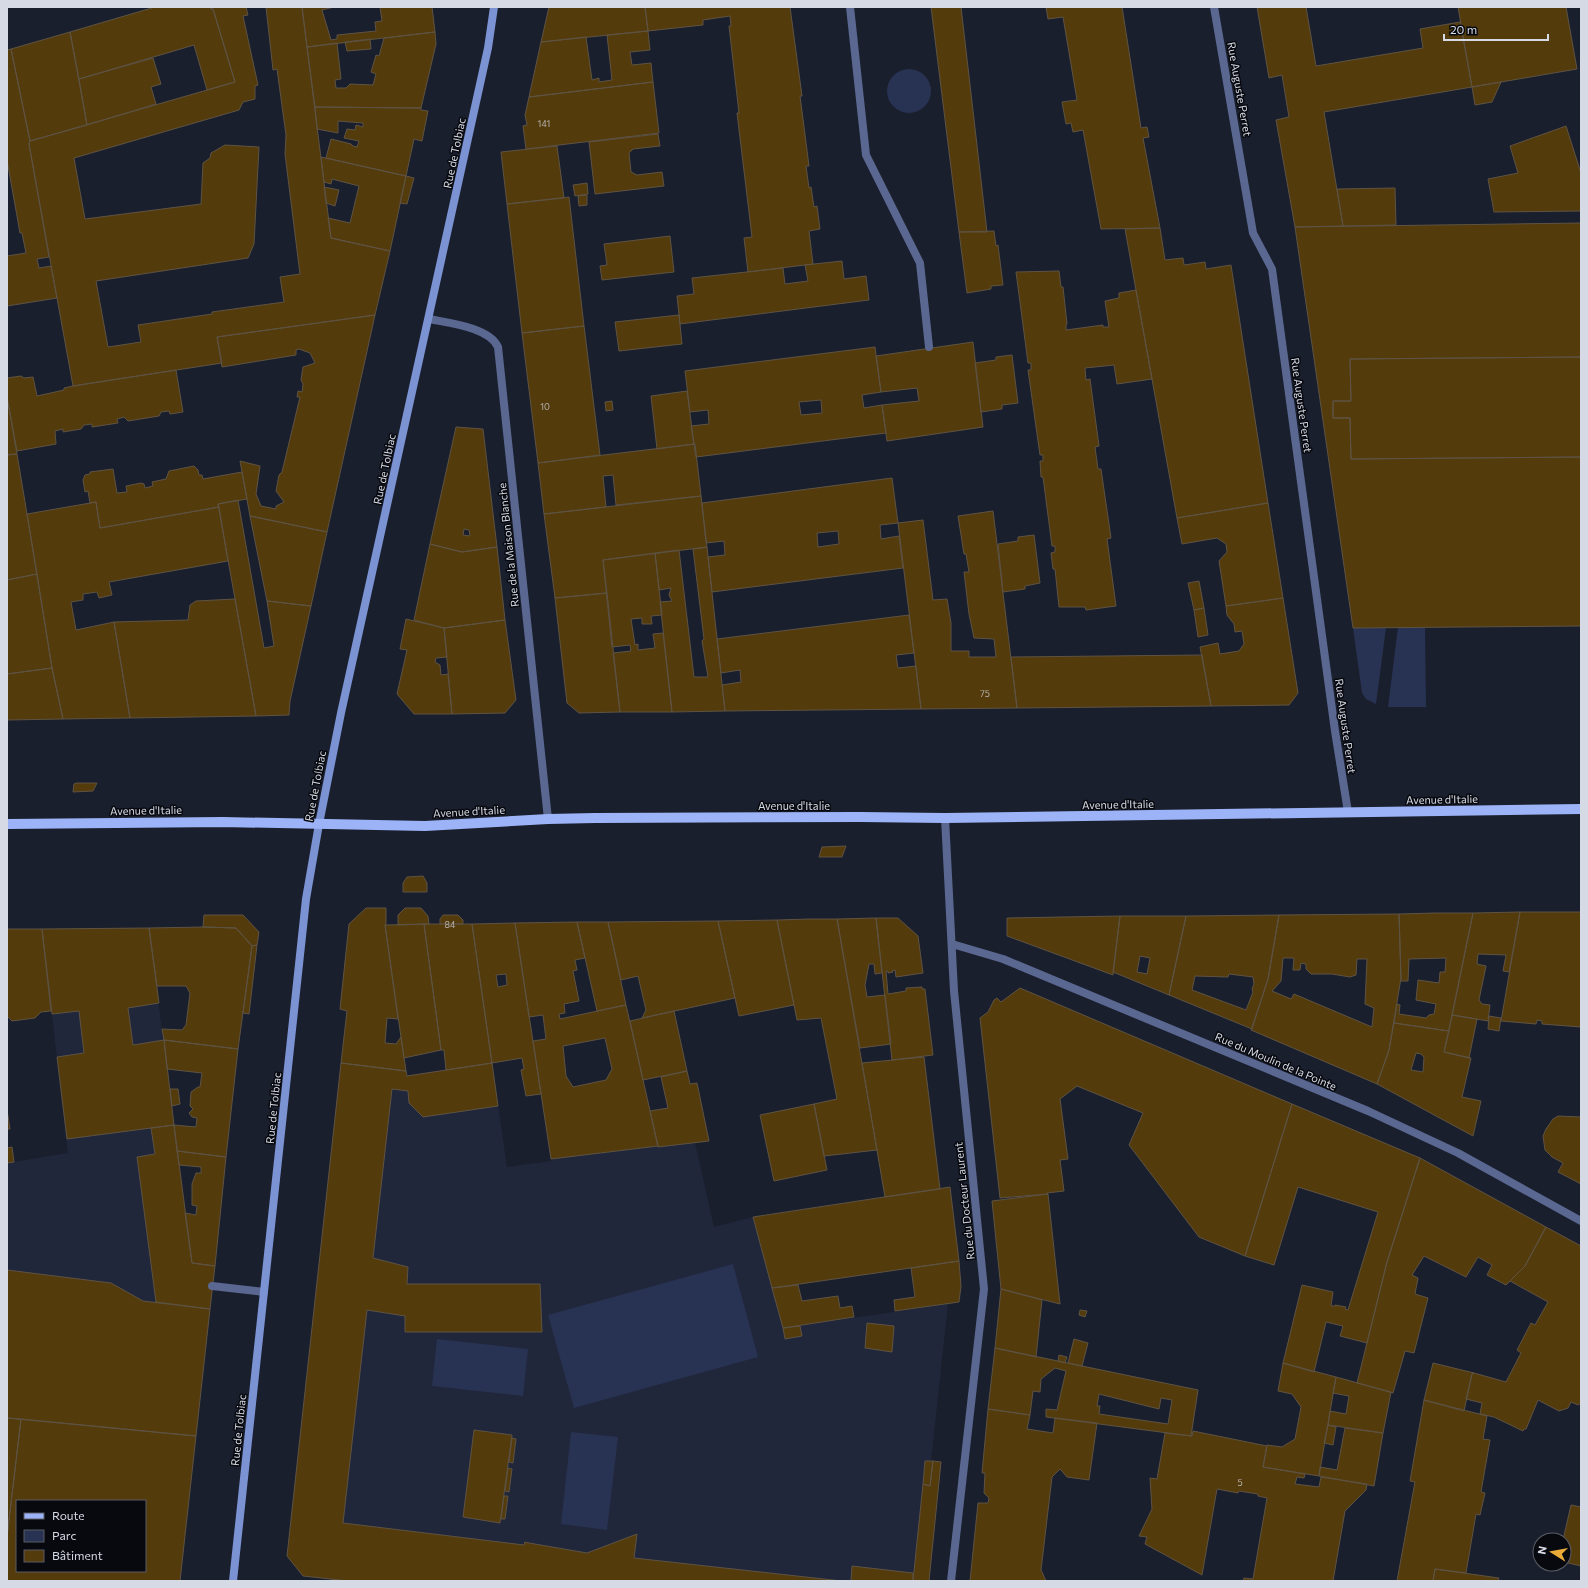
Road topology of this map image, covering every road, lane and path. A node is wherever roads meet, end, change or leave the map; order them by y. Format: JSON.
{"nodes":[{"id":1,"x":494,"y":7,"type":"edge"},
{"id":2,"x":850,"y":7,"type":"edge"},
{"id":3,"x":1214,"y":7,"type":"edge"},
{"id":4,"x":429,"y":319,"type":"junction"},
{"id":5,"x":929,"y":347,"type":"dead end"},
{"id":6,"x":1581,"y":809,"type":"edge"},
{"id":7,"x":1348,"y":812,"type":"junction"},
{"id":8,"x":945,"y":818,"type":"junction"},
{"id":9,"x":548,"y":819,"type":"junction"},
{"id":10,"x":7,"y":824,"type":"edge"},
{"id":11,"x":319,"y":824,"type":"junction"},
{"id":12,"x":952,"y":944,"type":"junction"},
{"id":13,"x":1581,"y":1221,"type":"edge"},
{"id":14,"x":212,"y":1286,"type":"dead end"},
{"id":15,"x":264,"y":1292,"type":"junction"},
{"id":16,"x":233,"y":1581,"type":"edge"},
{"id":17,"x":951,"y":1581,"type":"edge"}],
"edges":[{"from":1,"to":4,"type":"main road","name":"Rue de Tolbiac"},
{"from":2,"to":5,"type":"street"},
{"from":3,"to":7,"type":"street","name":"Rue Auguste Perret"},
{"from":4,"to":9,"type":"street","name":"Rue de la Maison Blanche"},
{"from":4,"to":11,"type":"main road","name":"Rue de Tolbiac"},
{"from":6,"to":7,"type":"main road","name":"Avenue d'Italie"},
{"from":7,"to":8,"type":"main road","name":"Avenue d'Italie"},
{"from":8,"to":9,"type":"main road","name":"Avenue d'Italie"},
{"from":8,"to":12,"type":"street","name":"Rue du Docteur Laurent"},
{"from":9,"to":11,"type":"main road","name":"Avenue d'Italie"},
{"from":10,"to":11,"type":"main road","name":"Avenue d'Italie"},
{"from":11,"to":15,"type":"main road","name":"Rue de Tolbiac"},
{"from":12,"to":13,"type":"street","name":"Rue du Moulin de la Pointe"},
{"from":12,"to":17,"type":"street","name":"Rue du Docteur Laurent"},
{"from":14,"to":15,"type":"street"},
{"from":15,"to":16,"type":"main road","name":"Rue de Tolbiac"}]}
